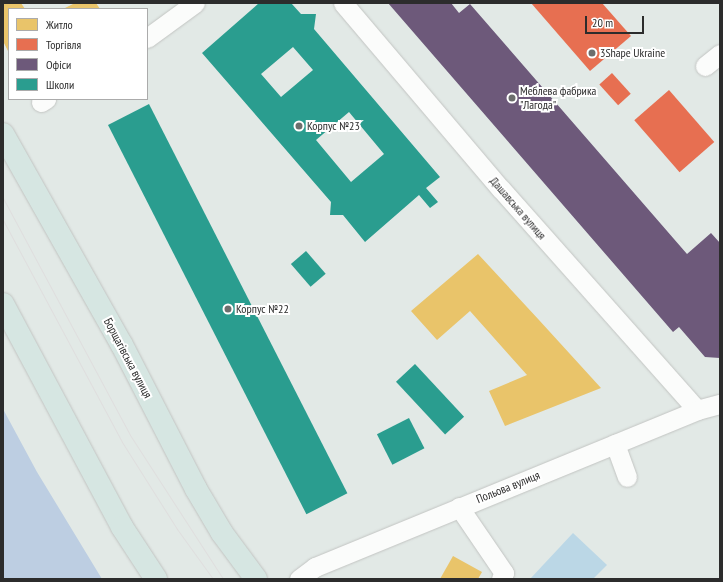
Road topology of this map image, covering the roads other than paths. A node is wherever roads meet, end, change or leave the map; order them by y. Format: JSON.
{"nodes":[{"id":1,"x":195,"y":3,"type":"edge"},
{"id":2,"x":343,"y":3,"type":"edge"},
{"id":3,"x":148,"y":37,"type":"edge"},
{"id":4,"x":720,"y":54,"type":"edge"},
{"id":5,"x":705,"y":66,"type":"dead end"},
{"id":6,"x":3,"y":134,"type":"edge"},
{"id":7,"x":3,"y":304,"type":"edge"},
{"id":8,"x":720,"y":404,"type":"edge"},
{"id":9,"x":697,"y":410,"type":"junction"},
{"id":10,"x":615,"y":444,"type":"junction"},
{"id":11,"x":627,"y":477,"type":"dead end"},
{"id":12,"x":459,"y":507,"type":"junction"},
{"id":13,"x":156,"y":579,"type":"edge"},
{"id":14,"x":256,"y":579,"type":"edge"},
{"id":15,"x":299,"y":579,"type":"edge"},
{"id":16,"x":501,"y":579,"type":"edge"}],
"edges":[{"from":1,"to":3,"type":"street"},
{"from":2,"to":9,"type":"street","name":"Дашавська вулиця"},
{"from":4,"to":5,"type":"street"},
{"from":6,"to":14,"type":"main road","name":"Борщагівська вулиця"},
{"from":7,"to":13,"type":"main road"},
{"from":8,"to":9,"type":"street","name":"Польова вулиця"},
{"from":9,"to":10,"type":"street","name":"Польова вулиця"},
{"from":10,"to":11,"type":"street"},
{"from":10,"to":12,"type":"street","name":"Польова вулиця"},
{"from":12,"to":15,"type":"street","name":"Польова вулиця"},
{"from":12,"to":16,"type":"street"}]}
